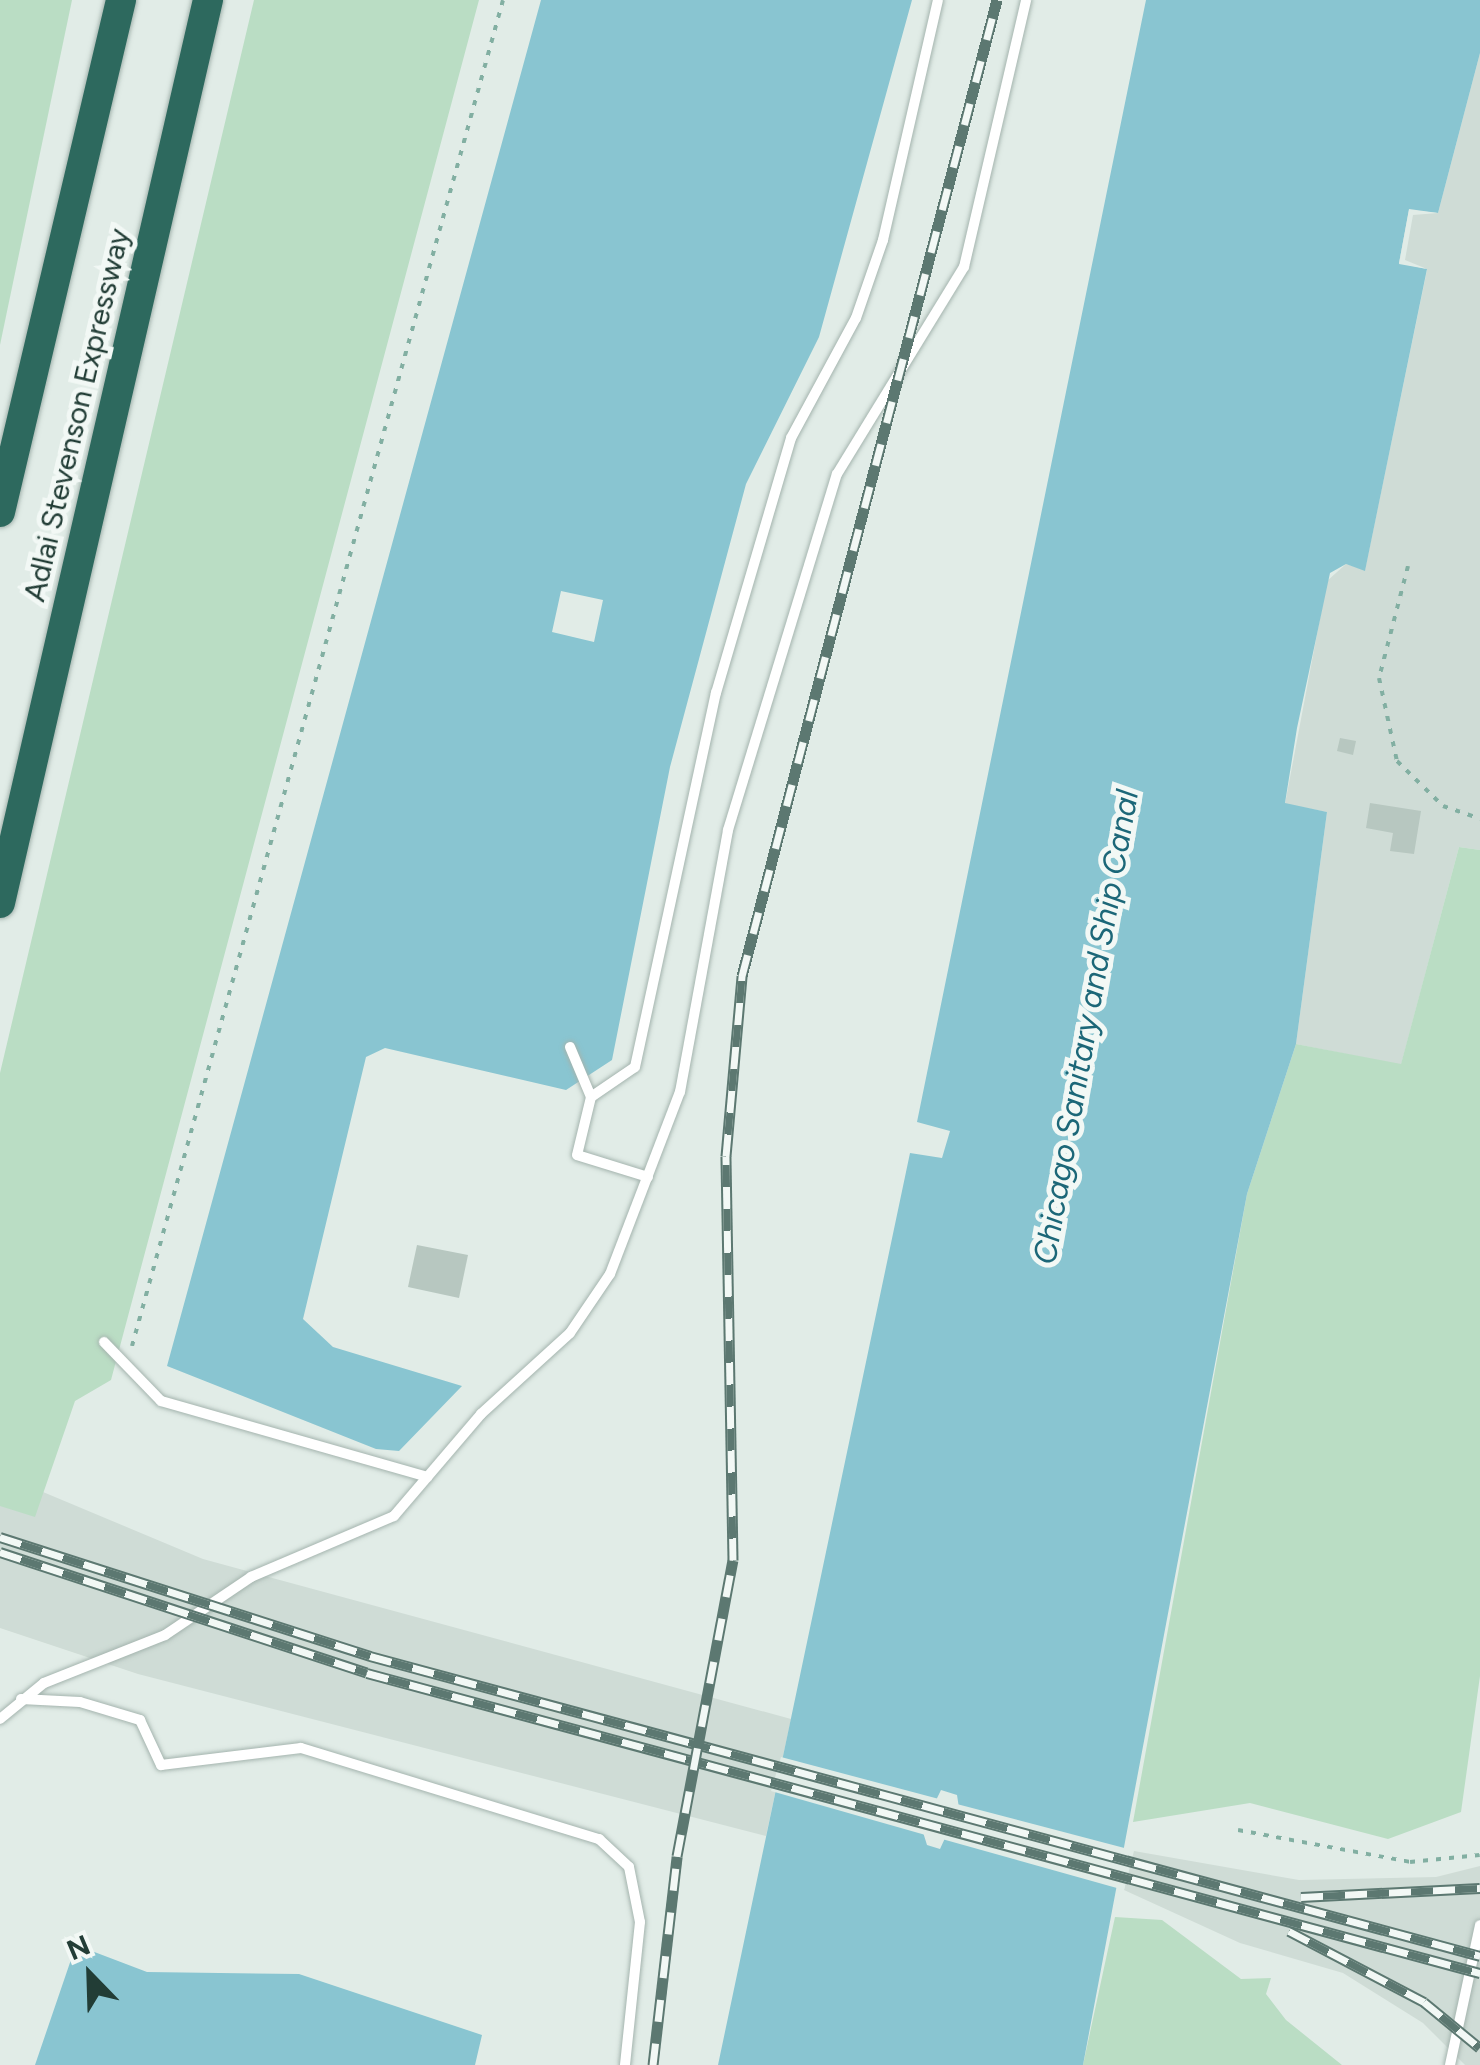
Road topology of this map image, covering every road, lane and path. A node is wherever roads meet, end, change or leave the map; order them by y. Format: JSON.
{"nodes":[{"id":1,"x":121,"y":0,"type":"edge"},
{"id":2,"x":208,"y":0,"type":"edge"},
{"id":3,"x":502,"y":0,"type":"edge"},
{"id":4,"x":938,"y":0,"type":"edge"},
{"id":5,"x":1026,"y":0,"type":"edge"},
{"id":6,"x":0,"y":512,"type":"edge"},
{"id":7,"x":1408,"y":566,"type":"dead end"},
{"id":8,"x":1480,"y":819,"type":"edge"},
{"id":9,"x":0,"y":903,"type":"edge"},
{"id":10,"x":570,"y":1047,"type":"dead end"},
{"id":11,"x":591,"y":1097,"type":"junction"},
{"id":12,"x":648,"y":1176,"type":"junction"},
{"id":13,"x":104,"y":1342,"type":"dead end"},
{"id":14,"x":126,"y":1370,"type":"junction"},
{"id":15,"x":427,"y":1477,"type":"junction"},
{"id":16,"x":21,"y":1699,"type":"junction"},
{"id":17,"x":0,"y":1719,"type":"edge"},
{"id":18,"x":1238,"y":1830,"type":"dead end"},
{"id":19,"x":1480,"y":1856,"type":"edge"},
{"id":20,"x":1480,"y":1925,"type":"edge"},
{"id":21,"x":625,"y":2065,"type":"edge"},
{"id":22,"x":1450,"y":2065,"type":"edge"}],
"edges":[{"from":1,"to":6,"type":"highway","name":"Adlai Stevenson Expressway"},
{"from":2,"to":9,"type":"highway","name":"Adlai Stevenson Expressway"},
{"from":3,"to":14,"type":"path"},
{"from":4,"to":11,"type":"lane"},
{"from":5,"to":12,"type":"lane"},
{"from":7,"to":8,"type":"path"},
{"from":10,"to":11,"type":"lane"},
{"from":11,"to":12,"type":"lane"},
{"from":12,"to":15,"type":"lane"},
{"from":13,"to":14,"type":"lane"},
{"from":14,"to":15,"type":"lane"},
{"from":15,"to":16,"type":"lane"},
{"from":16,"to":17,"type":"lane"},
{"from":16,"to":21,"type":"lane"},
{"from":18,"to":19,"type":"path"},
{"from":20,"to":22,"type":"lane"}]}
